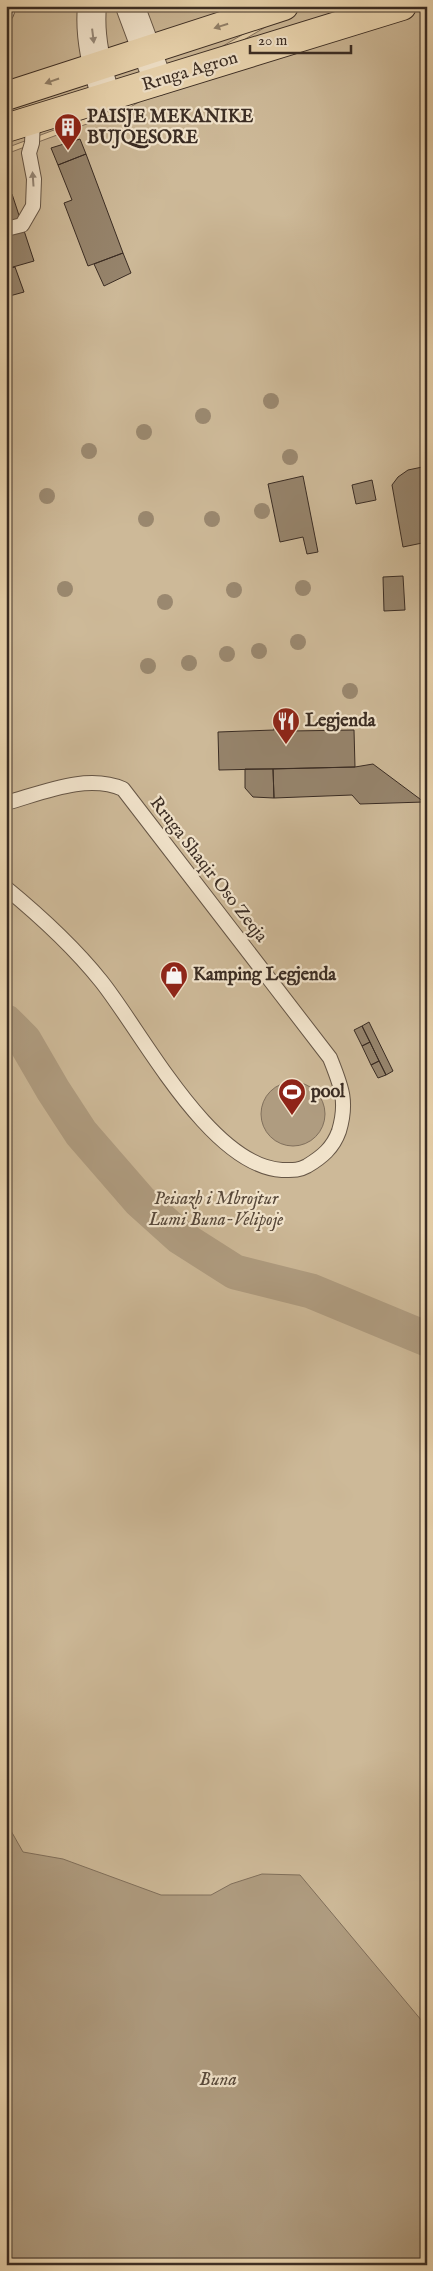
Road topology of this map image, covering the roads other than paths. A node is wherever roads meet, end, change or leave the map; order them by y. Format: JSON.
{"nodes":[{"id":1,"x":9,"y":6,"type":"edge"},
{"id":2,"x":92,"y":6,"type":"edge"},
{"id":3,"x":130,"y":6,"type":"edge"},
{"id":4,"x":284,"y":6,"type":"edge"},
{"id":5,"x":402,"y":6,"type":"edge"},
{"id":6,"x":6,"y":14,"type":"edge"},
{"id":7,"x":146,"y":50,"type":"junction"},
{"id":8,"x":97,"y":66,"type":"junction"},
{"id":9,"x":158,"y":81,"type":"junction"},
{"id":10,"x":6,"y":96,"type":"edge"},
{"id":11,"x":106,"y":97,"type":"junction"},
{"id":12,"x":33,"y":120,"type":"junction"},
{"id":13,"x":6,"y":128,"type":"edge"},
{"id":14,"x":6,"y":229,"type":"edge"},
{"id":15,"x":6,"y":803,"type":"edge"},
{"id":16,"x":6,"y":888,"type":"edge"}],
"edges":[{"from":1,"to":6,"type":"lane"},
{"from":2,"to":8,"type":"street","one_way":true},
{"from":3,"to":7,"type":"street"},
{"from":4,"to":7,"type":"main road","name":"Rruga Agron","one_way":true},
{"from":5,"to":9,"type":"main road","name":"Rruga Agron"},
{"from":7,"to":8,"type":"main road","name":"Rruga Agron"},
{"from":7,"to":9,"type":"street"},
{"from":8,"to":10,"type":"main road","name":"Rruga Agron","one_way":true},
{"from":8,"to":11,"type":"street"},
{"from":9,"to":11,"type":"main road","name":"Rruga Agron"},
{"from":11,"to":12,"type":"main road","name":"Rruga Agron"},
{"from":12,"to":13,"type":"main road","name":"Rruga Agron"},
{"from":14,"to":12,"type":"lane","one_way":true},
{"from":15,"to":16,"type":"lane","name":"Rruga Shaqir Oso Zeqja"}]}
